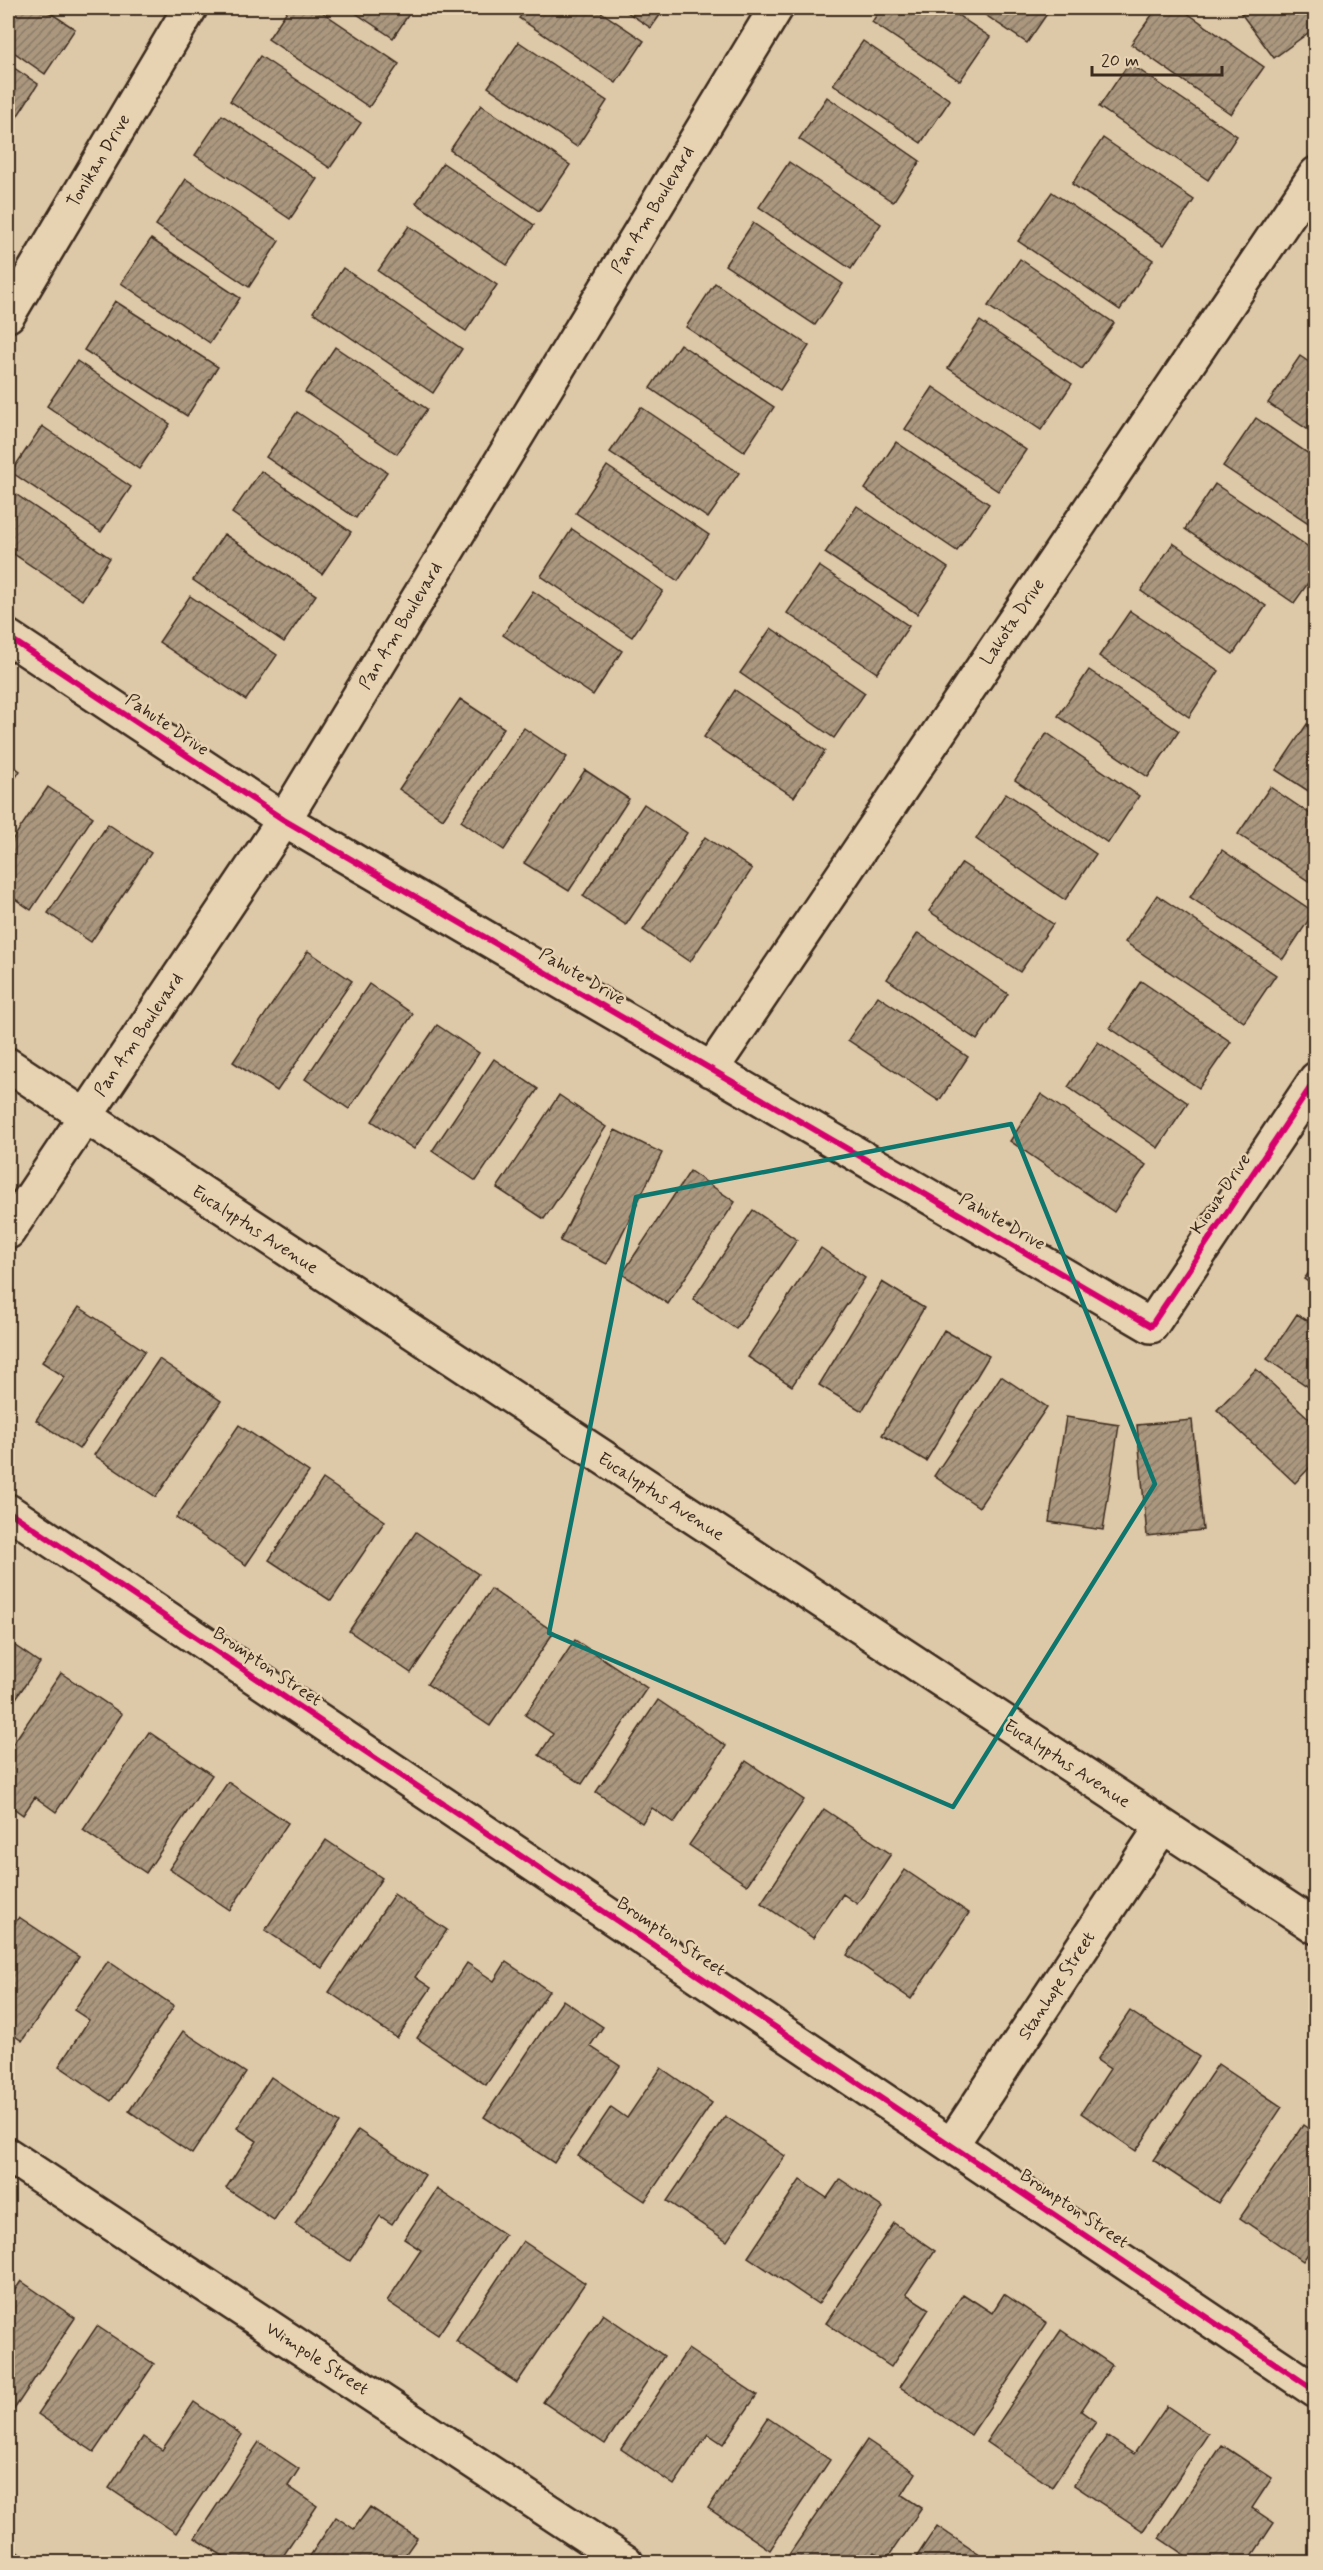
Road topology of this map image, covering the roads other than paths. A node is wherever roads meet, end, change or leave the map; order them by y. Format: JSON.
{"nodes":[{"id":1,"x":190,"y":8,"type":"edge"},
{"id":2,"x":776,"y":8,"type":"edge"},
{"id":3,"x":1316,"y":174,"type":"edge"},
{"id":4,"x":8,"y":315,"type":"edge"},
{"id":5,"x":8,"y":637,"type":"edge"},
{"id":6,"x":284,"y":820,"type":"junction"},
{"id":7,"x":8,"y":1065,"type":"edge"},
{"id":8,"x":711,"y":1070,"type":"junction"},
{"id":9,"x":1316,"y":1079,"type":"edge"},
{"id":10,"x":84,"y":1117,"type":"junction"},
{"id":11,"x":8,"y":1233,"type":"edge"},
{"id":12,"x":1151,"y":1326,"type":"joint"},
{"id":13,"x":8,"y":1511,"type":"edge"},
{"id":14,"x":1162,"y":1827,"type":"junction"},
{"id":15,"x":1316,"y":1928,"type":"edge"},
{"id":16,"x":952,"y":2144,"type":"junction"},
{"id":17,"x":8,"y":2155,"type":"edge"},
{"id":18,"x":1316,"y":2391,"type":"edge"},
{"id":19,"x":626,"y":2562,"type":"edge"}],
"edges":[{"from":1,"to":4,"type":"street","name":"Tonikan Drive"},
{"from":2,"to":6,"type":"street","name":"Pan Am Boulevard"},
{"from":3,"to":8,"type":"street","name":"Lakota Drive"},
{"from":5,"to":6,"type":"street","name":"Pahute Drive"},
{"from":6,"to":8,"type":"street","name":"Pahute Drive"},
{"from":6,"to":10,"type":"street","name":"Pan Am Boulevard"},
{"from":7,"to":10,"type":"street","name":"Eucalyptus Avenue"},
{"from":8,"to":12,"type":"street","name":"Pahute Drive"},
{"from":9,"to":12,"type":"street","name":"Kiowa Drive"},
{"from":10,"to":11,"type":"street","name":"Pan Am Boulevard"},
{"from":10,"to":14,"type":"street","name":"Eucalyptus Avenue"},
{"from":13,"to":16,"type":"street","name":"Brompton Street"},
{"from":14,"to":15,"type":"street","name":"Eucalyptus Avenue"},
{"from":14,"to":16,"type":"street","name":"Stanhope Street"},
{"from":16,"to":18,"type":"street","name":"Brompton Street"},
{"from":17,"to":19,"type":"street","name":"Wimpole Street"}]}
